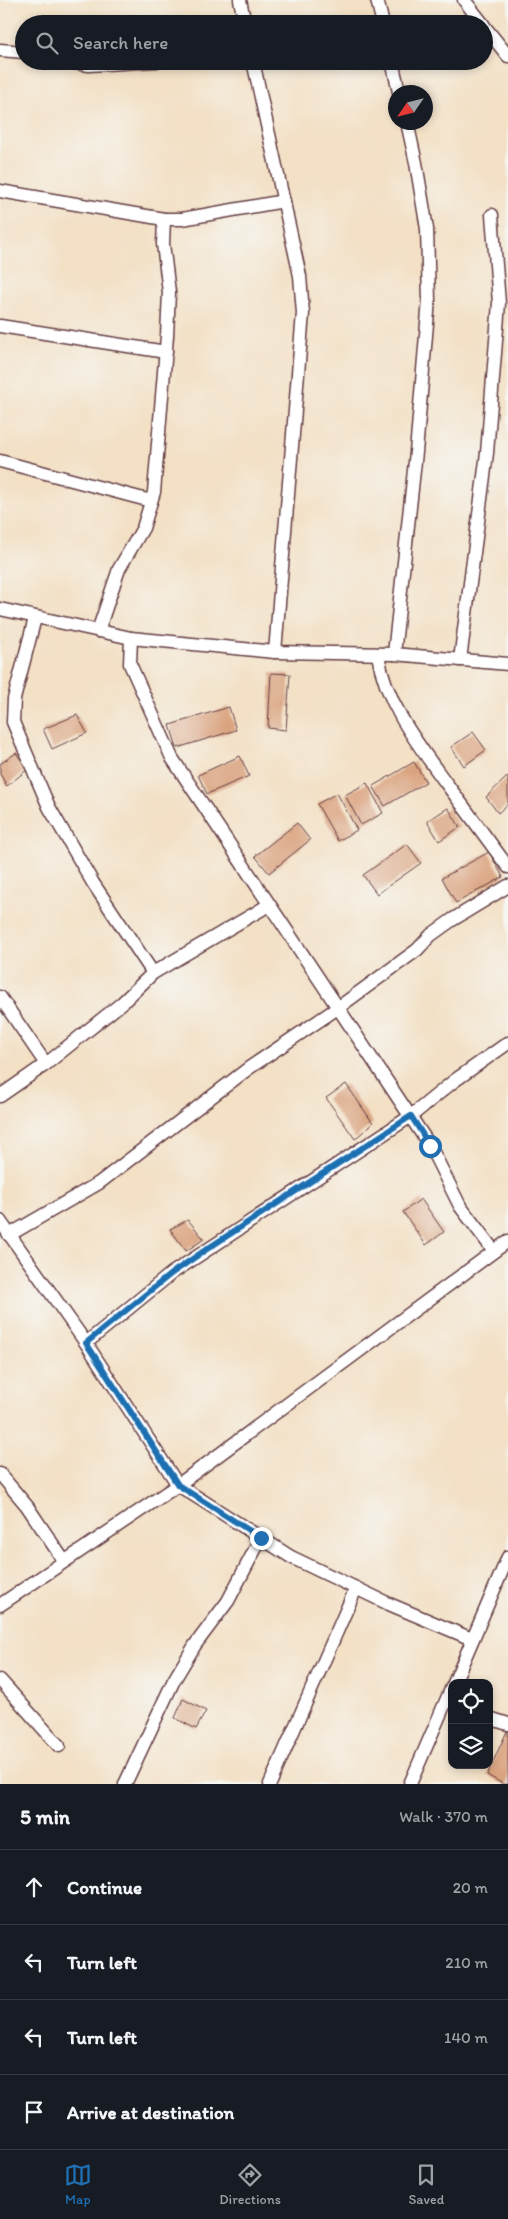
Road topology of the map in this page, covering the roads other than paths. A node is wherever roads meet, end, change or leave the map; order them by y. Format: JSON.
{"nodes":[{"id":1,"x":240,"y":0,"type":"edge"},
{"id":2,"x":377,"y":0,"type":"edge"},
{"id":3,"x":464,"y":0,"type":"edge"},
{"id":4,"x":243,"y":15,"type":"edge"},
{"id":5,"x":381,"y":15,"type":"edge"},
{"id":6,"x":476,"y":15,"type":"edge"},
{"id":7,"x":493,"y":37,"type":"edge"},
{"id":8,"x":0,"y":50,"type":"edge"},
{"id":9,"x":15,"y":51,"type":"edge"},
{"id":10,"x":508,"y":56,"type":"edge"},
{"id":11,"x":256,"y":70,"type":"edge"},
{"id":12,"x":394,"y":70,"type":"edge"},
{"id":13,"x":398,"y":85,"type":"edge"},
{"id":14,"x":409,"y":130,"type":"edge"},
{"id":15,"x":0,"y":191,"type":"edge"},
{"id":16,"x":284,"y":201,"type":"junction"},
{"id":17,"x":492,"y":215,"type":"dead end"},
{"id":18,"x":164,"y":219,"type":"junction"},
{"id":19,"x":503,"y":303,"type":"edge"},
{"id":20,"x":0,"y":326,"type":"edge"},
{"id":21,"x":166,"y":352,"type":"junction"},
{"id":22,"x":0,"y":462,"type":"edge"},
{"id":23,"x":151,"y":502,"type":"junction"},
{"id":24,"x":0,"y":609,"type":"edge"},
{"id":25,"x":35,"y":618,"type":"junction"},
{"id":26,"x":98,"y":631,"type":"junction"},
{"id":27,"x":131,"y":638,"type":"junction"},
{"id":28,"x":275,"y":652,"type":"junction"},
{"id":29,"x":394,"y":654,"type":"junction"},
{"id":30,"x":378,"y":655,"type":"junction"},
{"id":31,"x":460,"y":660,"type":"junction"},
{"id":32,"x":508,"y":664,"type":"edge"},
{"id":33,"x":508,"y":867,"type":"edge"},
{"id":34,"x":508,"y":886,"type":"edge"},
{"id":35,"x":269,"y":904,"type":"junction"},
{"id":36,"x":153,"y":973,"type":"junction"},
{"id":37,"x":0,"y":996,"type":"edge"},
{"id":38,"x":339,"y":1007,"type":"junction"},
{"id":39,"x":508,"y":1043,"type":"edge"},
{"id":40,"x":46,"y":1064,"type":"junction"},
{"id":41,"x":0,"y":1096,"type":"edge"},
{"id":42,"x":411,"y":1116,"type":"junction"},
{"id":43,"x":0,"y":1221,"type":"edge"},
{"id":44,"x":9,"y":1235,"type":"junction"},
{"id":45,"x":508,"y":1241,"type":"edge"},
{"id":46,"x":494,"y":1251,"type":"junction"},
{"id":47,"x":86,"y":1343,"type":"junction"},
{"id":48,"x":0,"y":1474,"type":"edge"},
{"id":49,"x":178,"y":1485,"type":"junction"},
{"id":50,"x":261,"y":1538,"type":"junction"},
{"id":51,"x":508,"y":1557,"type":"edge"},
{"id":52,"x":64,"y":1561,"type":"junction"},
{"id":53,"x":356,"y":1588,"type":"junction"},
{"id":54,"x":0,"y":1605,"type":"edge"},
{"id":55,"x":472,"y":1639,"type":"junction"},
{"id":56,"x":456,"y":1679,"type":"edge"},
{"id":57,"x":0,"y":1680,"type":"edge"},
{"id":58,"x":448,"y":1704,"type":"edge"},
{"id":59,"x":493,"y":1719,"type":"edge"},
{"id":60,"x":508,"y":1724,"type":"edge"},
{"id":61,"x":59,"y":1746,"type":"dead end"},
{"id":62,"x":124,"y":1784,"type":"edge"},
{"id":63,"x":270,"y":1784,"type":"edge"},
{"id":64,"x":410,"y":1784,"type":"edge"}],
"edges":[{"from":1,"to":4,"type":"street"},
{"from":2,"to":5,"type":"street"},
{"from":3,"to":6,"type":"street"},
{"from":7,"to":10,"type":"street"},
{"from":8,"to":9,"type":"street"},
{"from":11,"to":16,"type":"street"},
{"from":12,"to":13,"type":"street"},
{"from":14,"to":29,"type":"street"},
{"from":15,"to":18,"type":"street"},
{"from":16,"to":18,"type":"street"},
{"from":16,"to":28,"type":"street"},
{"from":17,"to":19,"type":"street"},
{"from":18,"to":21,"type":"street"},
{"from":19,"to":31,"type":"street"},
{"from":20,"to":21,"type":"street"},
{"from":21,"to":23,"type":"street"},
{"from":22,"to":23,"type":"street"},
{"from":23,"to":26,"type":"street"},
{"from":24,"to":25,"type":"street"},
{"from":25,"to":26,"type":"street"},
{"from":25,"to":36,"type":"street"},
{"from":26,"to":27,"type":"street"},
{"from":27,"to":28,"type":"street"},
{"from":27,"to":35,"type":"street"},
{"from":28,"to":30,"type":"street"},
{"from":29,"to":30,"type":"street"},
{"from":29,"to":31,"type":"street"},
{"from":30,"to":33,"type":"street"},
{"from":31,"to":32,"type":"street"},
{"from":34,"to":38,"type":"street"},
{"from":35,"to":36,"type":"street"},
{"from":35,"to":38,"type":"street"},
{"from":36,"to":40,"type":"street"},
{"from":37,"to":40,"type":"street"},
{"from":38,"to":42,"type":"street"},
{"from":38,"to":44,"type":"street"},
{"from":39,"to":42,"type":"street"},
{"from":40,"to":41,"type":"street"},
{"from":42,"to":46,"type":"street"},
{"from":42,"to":47,"type":"street"},
{"from":43,"to":44,"type":"street"},
{"from":44,"to":47,"type":"street"},
{"from":45,"to":46,"type":"street"},
{"from":46,"to":49,"type":"street"},
{"from":47,"to":49,"type":"street"},
{"from":48,"to":52,"type":"street"},
{"from":49,"to":50,"type":"street"},
{"from":49,"to":52,"type":"street"},
{"from":50,"to":53,"type":"street"},
{"from":50,"to":62,"type":"street"},
{"from":51,"to":55,"type":"street"},
{"from":52,"to":54,"type":"street"},
{"from":53,"to":55,"type":"street"},
{"from":53,"to":63,"type":"street"},
{"from":55,"to":56,"type":"street"},
{"from":57,"to":61,"type":"street"},
{"from":58,"to":64,"type":"street"},
{"from":59,"to":60,"type":"street"}]}
